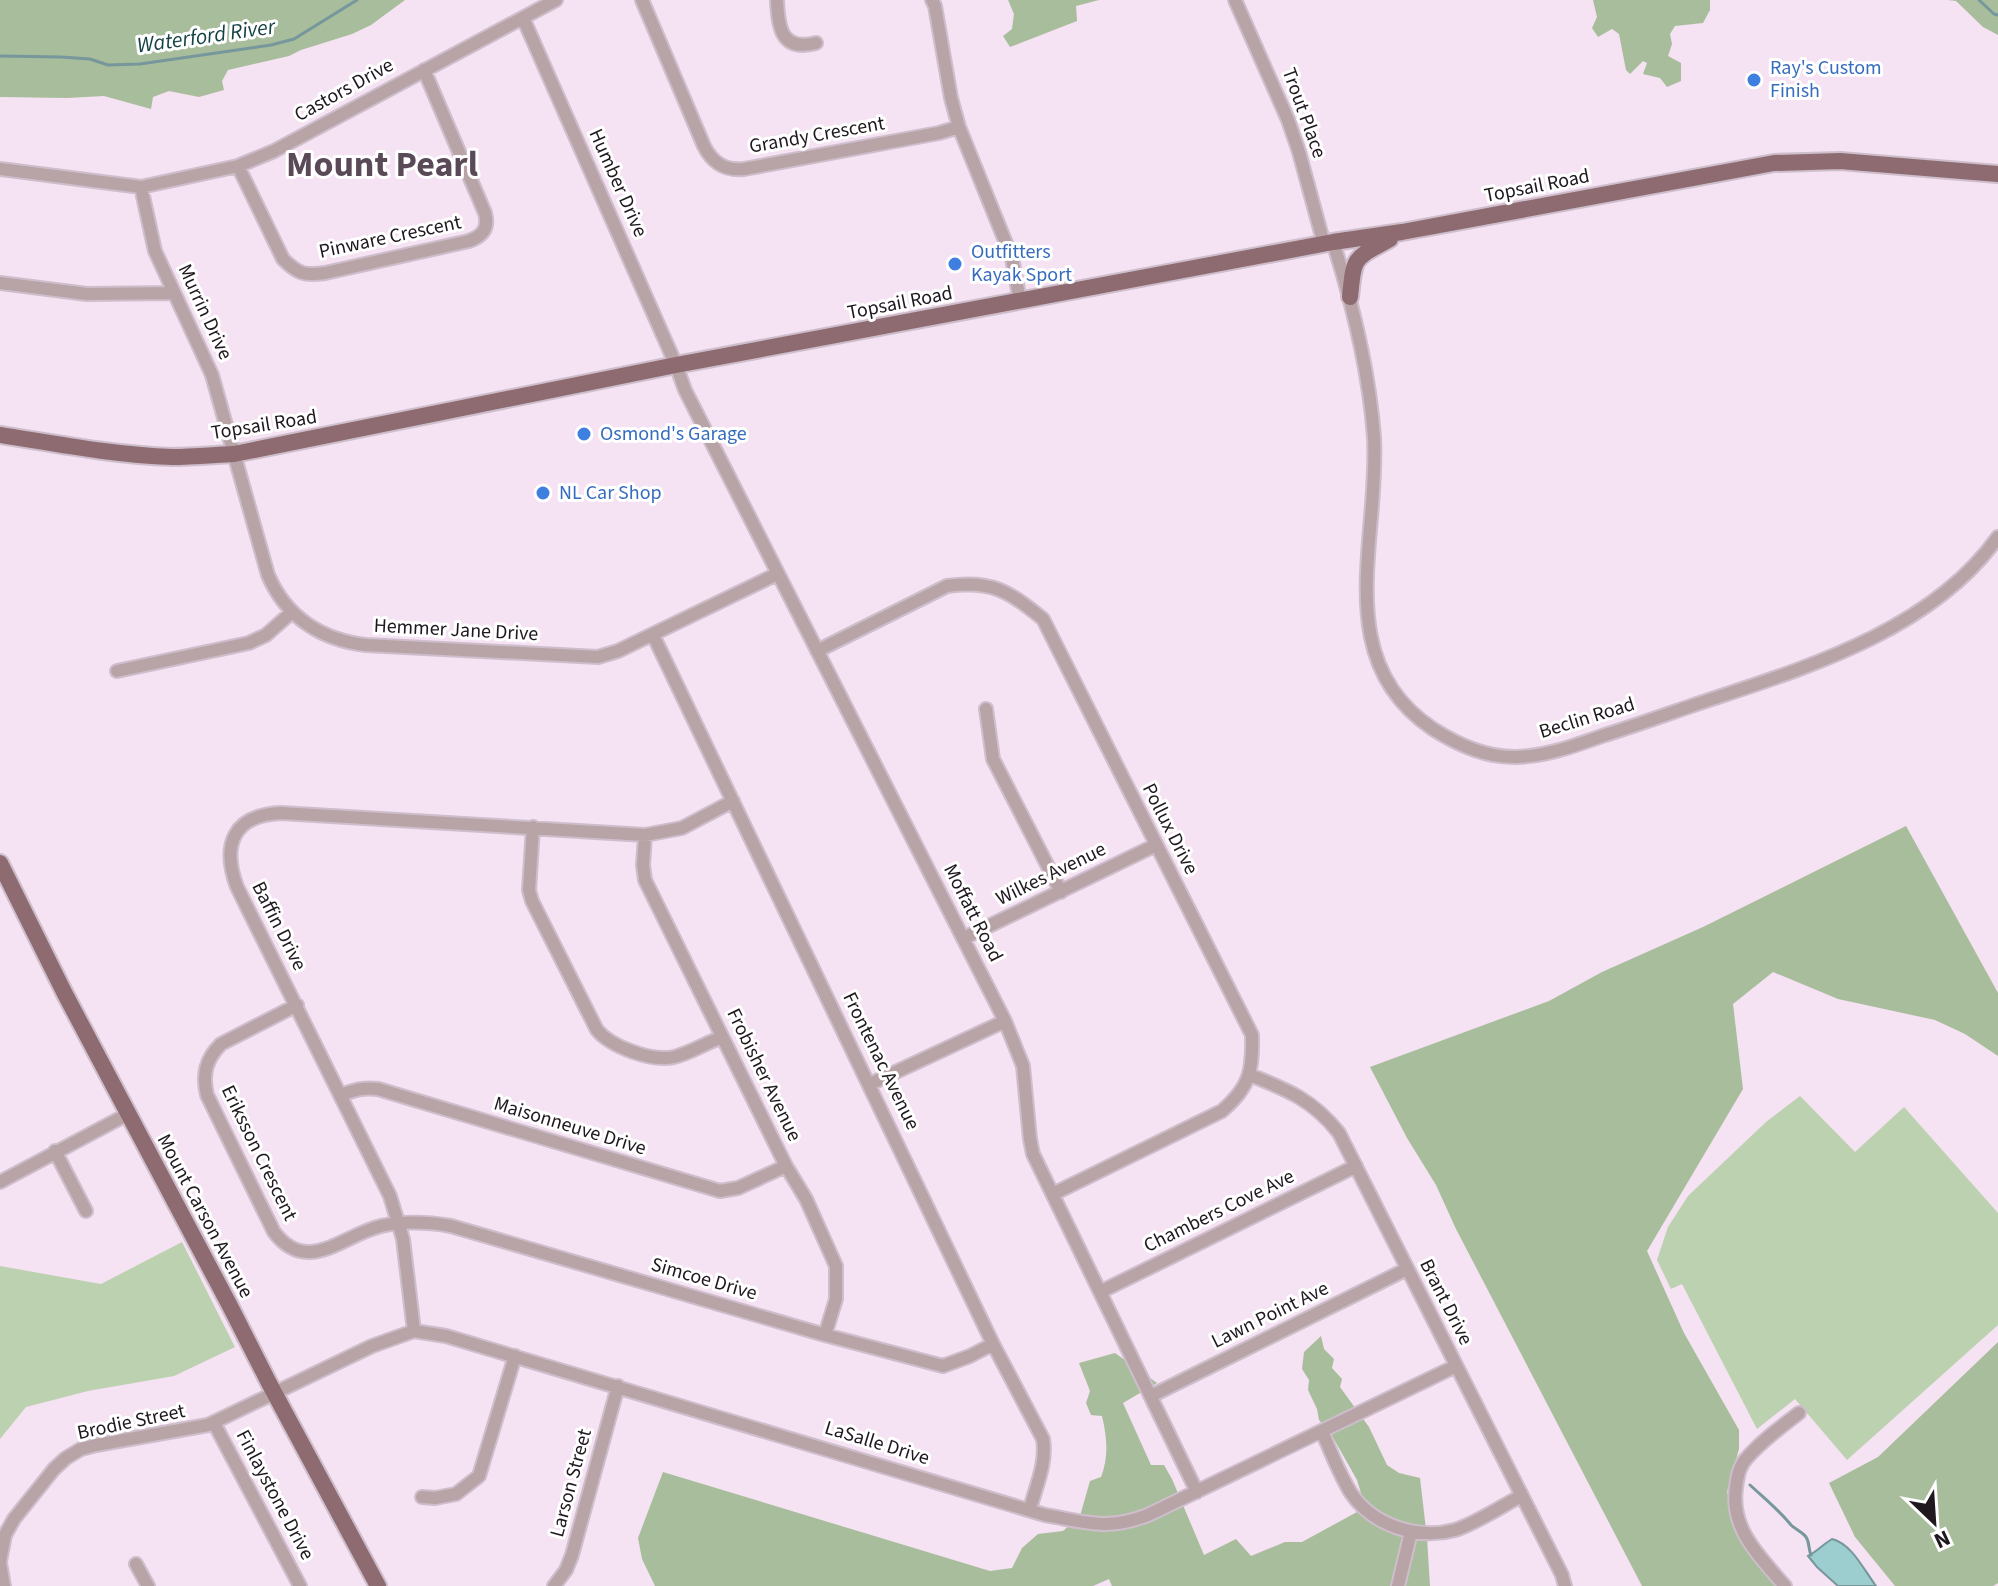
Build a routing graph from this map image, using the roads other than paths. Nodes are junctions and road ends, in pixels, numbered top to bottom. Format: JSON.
{"nodes":[{"id":1,"x":556,"y":0,"type":"edge"},
{"id":2,"x":642,"y":0,"type":"edge"},
{"id":3,"x":777,"y":0,"type":"edge"},
{"id":4,"x":932,"y":0,"type":"edge"},
{"id":5,"x":1235,"y":0,"type":"edge"},
{"id":6,"x":523,"y":18,"type":"junction"},
{"id":7,"x":816,"y":43,"type":"dead end"},
{"id":8,"x":424,"y":70,"type":"junction"},
{"id":9,"x":959,"y":127,"type":"junction"},
{"id":10,"x":238,"y":166,"type":"junction"},
{"id":11,"x":0,"y":169,"type":"edge"},
{"id":12,"x":1998,"y":174,"type":"edge"},
{"id":13,"x":141,"y":187,"type":"junction"},
{"id":14,"x":1402,"y":232,"type":"junction"},
{"id":15,"x":1328,"y":243,"type":"junction"},
{"id":16,"x":0,"y":283,"type":"edge"},
{"id":17,"x":173,"y":293,"type":"junction"},
{"id":18,"x":1350,"y":297,"type":"junction"},
{"id":19,"x":1020,"y":301,"type":"junction"},
{"id":20,"x":676,"y":365,"type":"junction"},
{"id":21,"x":0,"y":435,"type":"edge"},
{"id":22,"x":234,"y":454,"type":"junction"},
{"id":23,"x":1998,"y":537,"type":"edge"},
{"id":24,"x":1993,"y":555,"type":"edge"},
{"id":25,"x":777,"y":574,"type":"junction"},
{"id":26,"x":292,"y":612,"type":"junction"},
{"id":27,"x":653,"y":635,"type":"junction"},
{"id":28,"x":817,"y":651,"type":"junction"},
{"id":29,"x":117,"y":671,"type":"dead end"},
{"id":30,"x":986,"y":709,"type":"dead end"},
{"id":31,"x":733,"y":801,"type":"junction"},
{"id":32,"x":533,"y":827,"type":"junction"},
{"id":33,"x":645,"y":835,"type":"junction"},
{"id":34,"x":1156,"y":845,"type":"junction"},
{"id":35,"x":2,"y":873,"type":"edge"},
{"id":36,"x":1061,"y":892,"type":"junction"},
{"id":37,"x":964,"y":938,"type":"junction"},
{"id":38,"x":297,"y":1005,"type":"junction"},
{"id":39,"x":1005,"y":1021,"type":"junction"},
{"id":40,"x":722,"y":1037,"type":"junction"},
{"id":41,"x":1250,"y":1075,"type":"junction"},
{"id":42,"x":870,"y":1084,"type":"junction"},
{"id":43,"x":341,"y":1095,"type":"junction"},
{"id":44,"x":128,"y":1114,"type":"junction"},
{"id":45,"x":55,"y":1151,"type":"junction"},
{"id":46,"x":786,"y":1166,"type":"junction"},
{"id":47,"x":1356,"y":1166,"type":"junction"},
{"id":48,"x":0,"y":1182,"type":"edge"},
{"id":49,"x":1053,"y":1194,"type":"junction"},
{"id":50,"x":86,"y":1211,"type":"dead end"},
{"id":51,"x":400,"y":1223,"type":"junction"},
{"id":52,"x":1407,"y":1269,"type":"junction"},
{"id":53,"x":1100,"y":1292,"type":"junction"},
{"id":54,"x":414,"y":1331,"type":"junction"},
{"id":55,"x":825,"y":1335,"type":"junction"},
{"id":56,"x":993,"y":1344,"type":"junction"},
{"id":57,"x":515,"y":1356,"type":"junction"},
{"id":58,"x":1456,"y":1366,"type":"junction"},
{"id":59,"x":618,"y":1386,"type":"junction"},
{"id":60,"x":275,"y":1392,"type":"junction"},
{"id":61,"x":1151,"y":1396,"type":"junction"},
{"id":62,"x":1799,"y":1413,"type":"dead end"},
{"id":63,"x":214,"y":1423,"type":"junction"},
{"id":64,"x":1322,"y":1432,"type":"junction"},
{"id":65,"x":1197,"y":1492,"type":"junction"},
{"id":66,"x":1521,"y":1496,"type":"junction"},
{"id":67,"x":422,"y":1497,"type":"dead end"},
{"id":68,"x":1030,"y":1509,"type":"junction"},
{"id":69,"x":1411,"y":1532,"type":"junction"},
{"id":70,"x":0,"y":1562,"type":"edge"},
{"id":71,"x":136,"y":1564,"type":"dead end"},
{"id":72,"x":4,"y":1586,"type":"edge"},
{"id":73,"x":148,"y":1586,"type":"edge"},
{"id":74,"x":300,"y":1586,"type":"edge"},
{"id":75,"x":378,"y":1586,"type":"edge"},
{"id":76,"x":554,"y":1586,"type":"edge"},
{"id":77,"x":1398,"y":1586,"type":"edge"},
{"id":78,"x":1565,"y":1586,"type":"edge"},
{"id":79,"x":1785,"y":1586,"type":"edge"}],
"edges":[{"from":1,"to":6,"type":"street","name":"Castors Drive"},
{"from":2,"to":9,"type":"street","name":"Grandy Crescent"},
{"from":3,"to":7,"type":"street"},
{"from":4,"to":9,"type":"street"},
{"from":5,"to":15,"type":"street","name":"Trout Place"},
{"from":6,"to":8,"type":"street","name":"Castors Drive"},
{"from":6,"to":20,"type":"street","name":"Humber Drive"},
{"from":8,"to":10,"type":"street","name":"Castors Drive"},
{"from":8,"to":10,"type":"street","name":"Pinware Crescent"},
{"from":9,"to":19,"type":"street"},
{"from":10,"to":13,"type":"street","name":"Castors Drive"},
{"from":11,"to":13,"type":"street","name":"Castors Drive"},
{"from":12,"to":14,"type":"main road","name":"Topsail Road"},
{"from":13,"to":17,"type":"street","name":"Murrin Drive"},
{"from":14,"to":15,"type":"main road","name":"Topsail Road"},
{"from":14,"to":18,"type":"main road"},
{"from":15,"to":18,"type":"street","name":"Beclin Road"},
{"from":15,"to":19,"type":"main road","name":"Topsail Road"},
{"from":16,"to":17,"type":"street"},
{"from":17,"to":22,"type":"street","name":"Murrin Drive"},
{"from":18,"to":24,"type":"street","name":"Beclin Road"},
{"from":19,"to":20,"type":"main road","name":"Topsail Road"},
{"from":20,"to":22,"type":"main road","name":"Topsail Road"},
{"from":20,"to":25,"type":"street","name":"Moffatt Road"},
{"from":21,"to":22,"type":"main road","name":"Topsail Road"},
{"from":22,"to":26,"type":"street","name":"Hemmer Jane Drive"},
{"from":23,"to":24,"type":"street","name":"Beclin Road"},
{"from":25,"to":27,"type":"street","name":"Hemmer Jane Drive"},
{"from":25,"to":28,"type":"street","name":"Moffatt Road"},
{"from":26,"to":27,"type":"street","name":"Hemmer Jane Drive"},
{"from":26,"to":29,"type":"street"},
{"from":27,"to":31,"type":"street","name":"Frontenac Avenue"},
{"from":28,"to":34,"type":"street","name":"Pollux Drive"},
{"from":28,"to":37,"type":"street","name":"Moffatt Road"},
{"from":30,"to":36,"type":"street"},
{"from":31,"to":33,"type":"street","name":"Baffin Drive"},
{"from":31,"to":42,"type":"street","name":"Frontenac Avenue"},
{"from":32,"to":33,"type":"street","name":"Baffin Drive"},
{"from":32,"to":38,"type":"street","name":"Baffin Drive"},
{"from":32,"to":40,"type":"street"},
{"from":33,"to":40,"type":"street","name":"Frobisher Avenue"},
{"from":34,"to":36,"type":"street","name":"Wilkes Avenue"},
{"from":34,"to":41,"type":"street","name":"Pollux Drive"},
{"from":35,"to":44,"type":"main road","name":"Mount Carson Avenue"},
{"from":36,"to":37,"type":"street","name":"Wilkes Avenue"},
{"from":37,"to":39,"type":"street","name":"Moffatt Road"},
{"from":38,"to":43,"type":"street","name":"Baffin Drive"},
{"from":38,"to":51,"type":"street","name":"Eriksson Crescent"},
{"from":39,"to":42,"type":"street"},
{"from":39,"to":49,"type":"street","name":"Moffatt Road"},
{"from":40,"to":46,"type":"street","name":"Frobisher Avenue"},
{"from":41,"to":47,"type":"street","name":"Brant Drive"},
{"from":41,"to":49,"type":"street"},
{"from":42,"to":56,"type":"street","name":"Frontenac Avenue"},
{"from":43,"to":46,"type":"street","name":"Maisonneuve Drive"},
{"from":43,"to":51,"type":"street","name":"Baffin Drive"},
{"from":44,"to":45,"type":"street"},
{"from":44,"to":60,"type":"main road","name":"Mount Carson Avenue"},
{"from":45,"to":48,"type":"street"},
{"from":45,"to":50,"type":"street"},
{"from":46,"to":55,"type":"street","name":"Frobisher Avenue"},
{"from":47,"to":52,"type":"street","name":"Brant Drive"},
{"from":47,"to":53,"type":"street","name":"Chambers Cove Ave"},
{"from":49,"to":53,"type":"street","name":"Moffatt Road"},
{"from":51,"to":54,"type":"street","name":"Baffin Drive"},
{"from":51,"to":55,"type":"street","name":"Simcoe Drive"},
{"from":52,"to":58,"type":"street","name":"Brant Drive"},
{"from":52,"to":61,"type":"street","name":"Lawn Point Ave"},
{"from":53,"to":61,"type":"street","name":"Moffatt Road"},
{"from":54,"to":57,"type":"street","name":"LaSalle Drive"},
{"from":54,"to":60,"type":"street","name":"LaSalle Drive"},
{"from":55,"to":56,"type":"street","name":"Simcoe Drive"},
{"from":56,"to":68,"type":"street","name":"Frontenac Avenue"},
{"from":57,"to":59,"type":"street","name":"LaSalle Drive"},
{"from":57,"to":67,"type":"street"},
{"from":58,"to":64,"type":"street","name":"LaSalle Drive"},
{"from":58,"to":66,"type":"street","name":"Brant Drive"},
{"from":59,"to":68,"type":"street","name":"LaSalle Drive"},
{"from":59,"to":76,"type":"street","name":"Larson Street"},
{"from":60,"to":63,"type":"street","name":"Brodie Street"},
{"from":60,"to":75,"type":"main road","name":"Mount Carson Avenue"},
{"from":61,"to":65,"type":"street","name":"Moffatt Road"},
{"from":62,"to":79,"type":"street"},
{"from":63,"to":70,"type":"street","name":"Brodie Street"},
{"from":63,"to":74,"type":"street","name":"Finlaystone Drive"},
{"from":64,"to":65,"type":"street","name":"LaSalle Drive"},
{"from":64,"to":69,"type":"street"},
{"from":65,"to":68,"type":"street","name":"LaSalle Drive"},
{"from":66,"to":69,"type":"street"},
{"from":66,"to":78,"type":"street","name":"Brant Drive"},
{"from":69,"to":77,"type":"street"},
{"from":70,"to":72,"type":"street","name":"Brodie Street"},
{"from":71,"to":73,"type":"street"}]}
